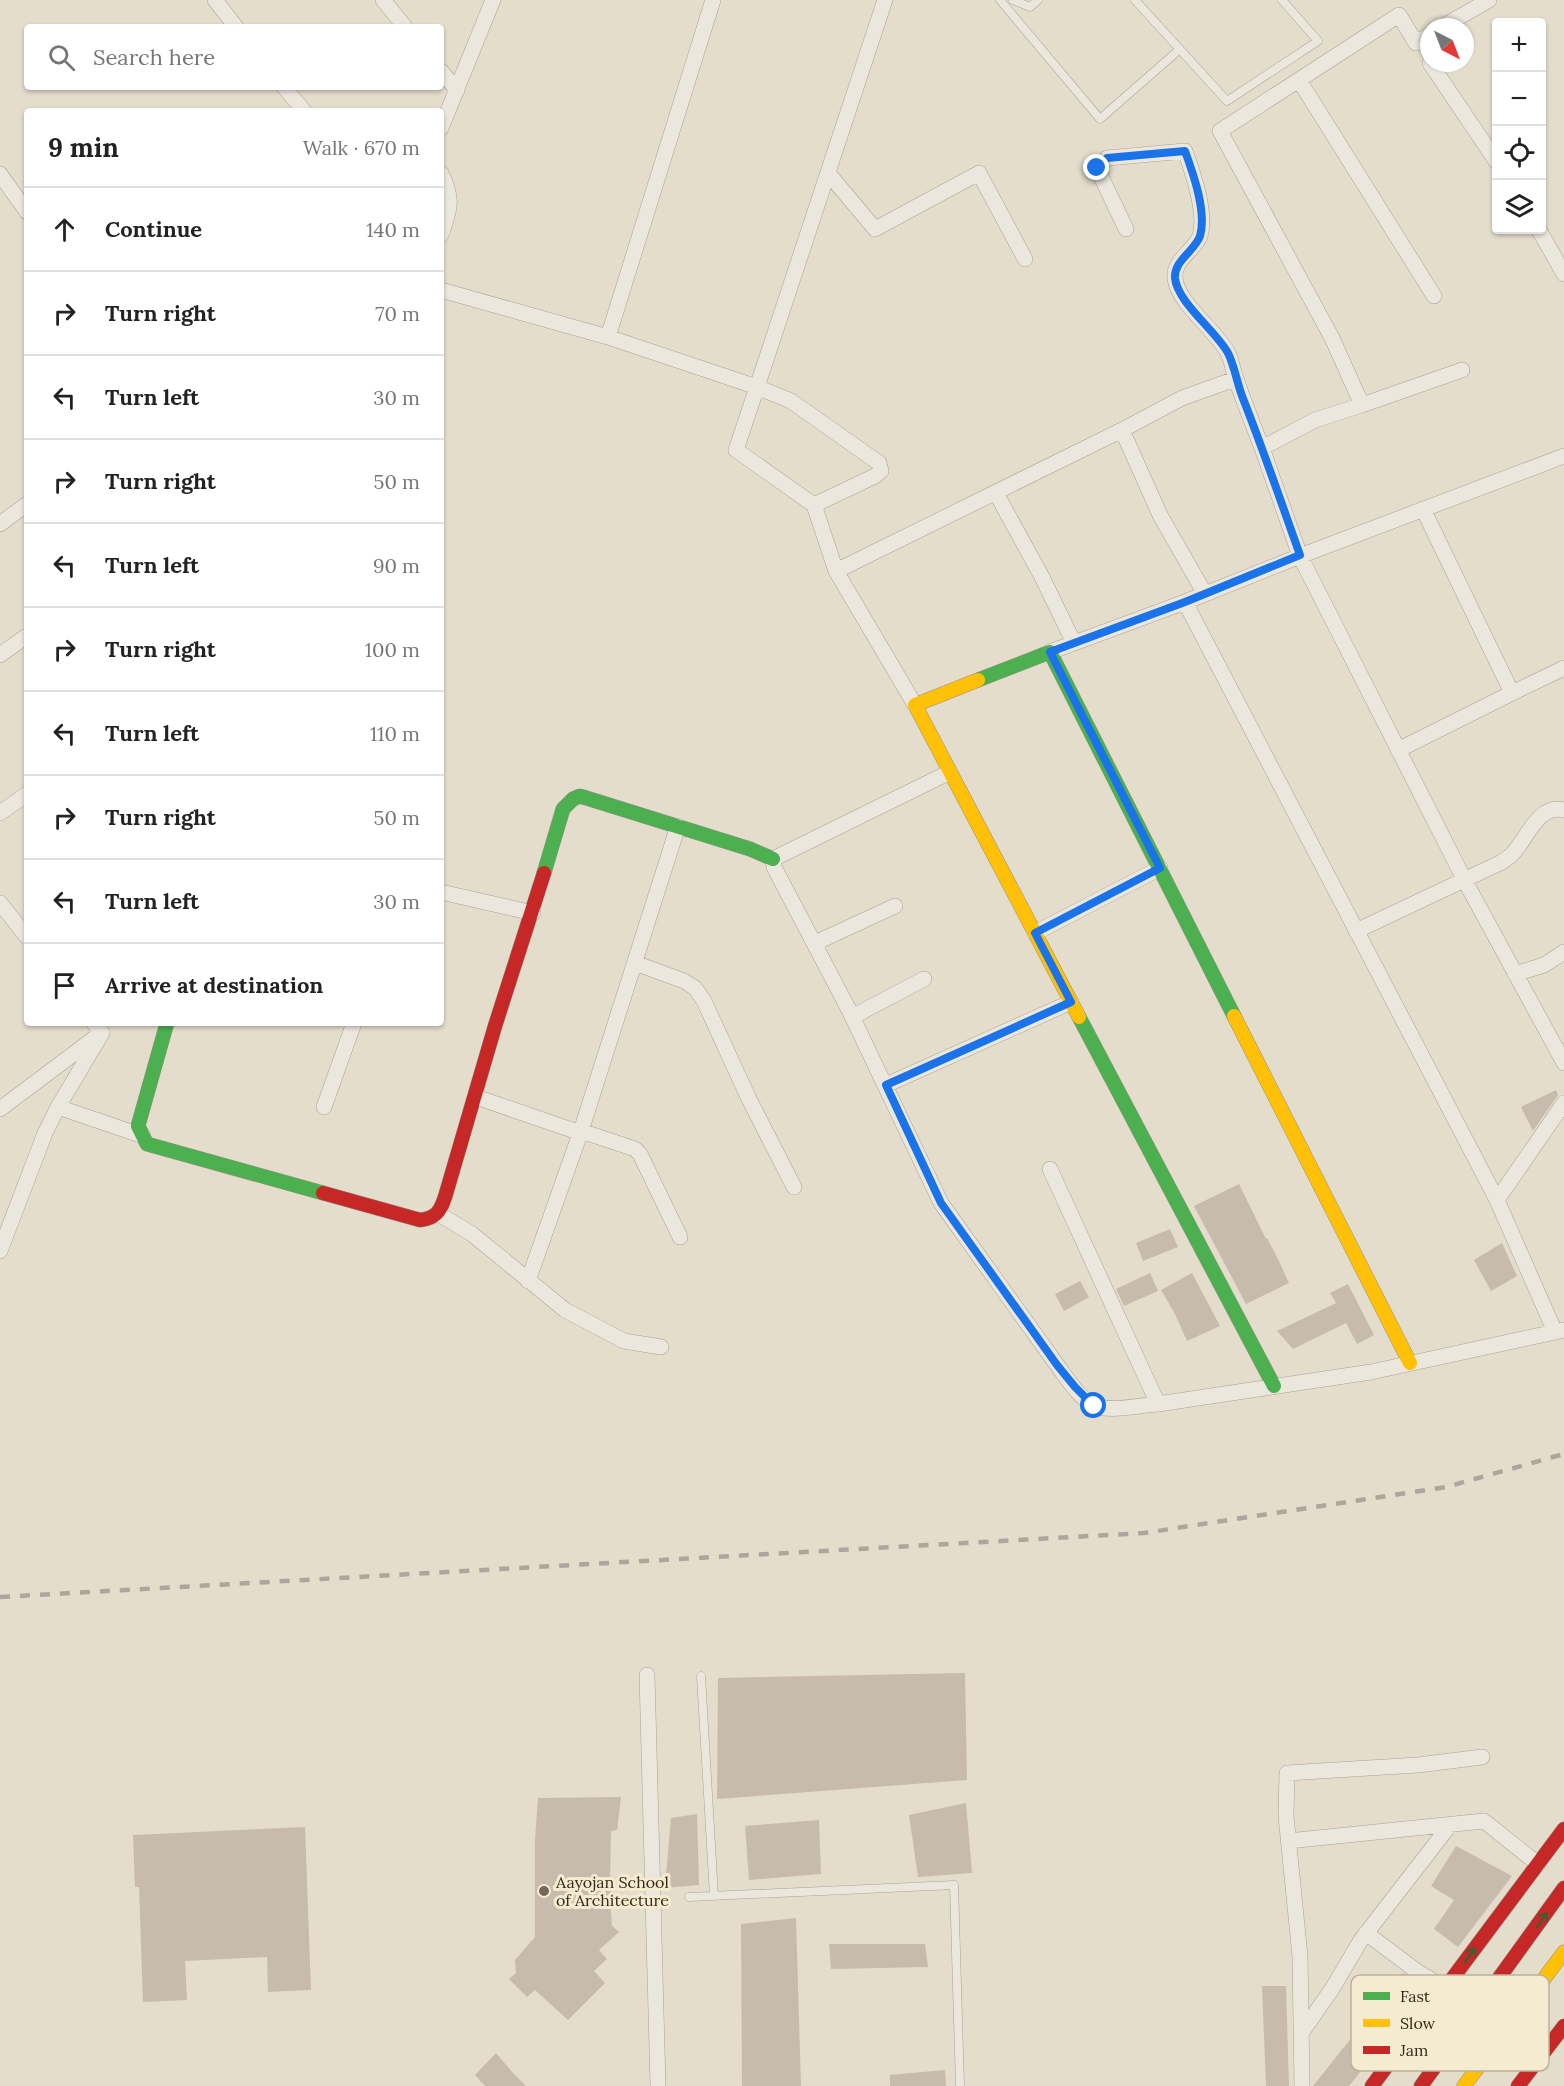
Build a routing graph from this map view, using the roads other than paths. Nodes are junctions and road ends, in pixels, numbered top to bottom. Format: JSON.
{"nodes":[{"id":1,"x":214,"y":0,"type":"edge"},
{"id":2,"x":383,"y":0,"type":"edge"},
{"id":3,"x":493,"y":0,"type":"edge"},
{"id":4,"x":714,"y":0,"type":"edge"},
{"id":5,"x":885,"y":0,"type":"edge"},
{"id":6,"x":1000,"y":0,"type":"edge"},
{"id":7,"x":1014,"y":0,"type":"edge"},
{"id":8,"x":1038,"y":0,"type":"edge"},
{"id":9,"x":1135,"y":0,"type":"edge"},
{"id":10,"x":1282,"y":0,"type":"edge"},
{"id":11,"x":1489,"y":0,"type":"edge"},
{"id":12,"x":1458,"y":18,"type":"edge"},
{"id":13,"x":234,"y":24,"type":"edge"},
{"id":14,"x":403,"y":24,"type":"edge"},
{"id":15,"x":1420,"y":37,"type":"edge"},
{"id":16,"x":1180,"y":49,"type":"junction"},
{"id":17,"x":1436,"y":72,"type":"edge"},
{"id":18,"x":444,"y":75,"type":"edge"},
{"id":19,"x":1299,"y":80,"type":"junction"},
{"id":20,"x":286,"y":90,"type":"edge"},
{"id":21,"x":457,"y":90,"type":"junction"},
{"id":22,"x":302,"y":108,"type":"edge"},
{"id":23,"x":444,"y":121,"type":"edge"},
{"id":24,"x":1492,"y":154,"type":"edge"},
{"id":25,"x":828,"y":173,"type":"junction"},
{"id":26,"x":0,"y":174,"type":"edge"},
{"id":27,"x":444,"y":179,"type":"edge"},
{"id":28,"x":24,"y":208,"type":"edge"},
{"id":29,"x":444,"y":226,"type":"edge"},
{"id":30,"x":1126,"y":229,"type":"dead end"},
{"id":31,"x":1541,"y":234,"type":"edge"},
{"id":32,"x":1025,"y":259,"type":"dead end"},
{"id":33,"x":1564,"y":274,"type":"edge"},
{"id":34,"x":444,"y":291,"type":"edge"},
{"id":35,"x":1434,"y":296,"type":"dead end"},
{"id":36,"x":608,"y":337,"type":"junction"},
{"id":37,"x":1462,"y":370,"type":"dead end"},
{"id":38,"x":1235,"y":379,"type":"junction"},
{"id":39,"x":758,"y":387,"type":"junction"},
{"id":40,"x":1362,"y":405,"type":"junction"},
{"id":41,"x":1122,"y":430,"type":"junction"},
{"id":42,"x":1262,"y":448,"type":"junction"},
{"id":43,"x":1564,"y":456,"type":"edge"},
{"id":44,"x":996,"y":493,"type":"junction"},
{"id":45,"x":814,"y":505,"type":"junction"},
{"id":46,"x":24,"y":506,"type":"edge"},
{"id":47,"x":1423,"y":508,"type":"junction"},
{"id":48,"x":0,"y":524,"type":"edge"},
{"id":49,"x":1300,"y":555,"type":"junction"},
{"id":50,"x":836,"y":571,"type":"junction"},
{"id":51,"x":1205,"y":594,"type":"junction"},
{"id":52,"x":1185,"y":602,"type":"junction"},
{"id":53,"x":24,"y":638,"type":"edge"},
{"id":54,"x":1074,"y":643,"type":"junction"},
{"id":55,"x":1050,"y":652,"type":"junction"},
{"id":56,"x":0,"y":655,"type":"edge"},
{"id":57,"x":1564,"y":668,"type":"edge"},
{"id":58,"x":1512,"y":693,"type":"junction"},
{"id":59,"x":915,"y":705,"type":"junction"},
{"id":60,"x":1398,"y":750,"type":"junction"},
{"id":61,"x":950,"y":772,"type":"junction"},
{"id":62,"x":24,"y":796,"type":"edge"},
{"id":63,"x":1564,"y":810,"type":"edge"},
{"id":64,"x":0,"y":813,"type":"edge"},
{"id":65,"x":678,"y":826,"type":"junction"},
{"id":66,"x":773,"y":860,"type":"junction"},
{"id":67,"x":1160,"y":868,"type":"junction"},
{"id":68,"x":1465,"y":881,"type":"junction"},
{"id":69,"x":444,"y":893,"type":"edge"},
{"id":70,"x":0,"y":903,"type":"edge"},
{"id":71,"x":895,"y":906,"type":"dead end"},
{"id":72,"x":532,"y":914,"type":"junction"},
{"id":73,"x":1356,"y":931,"type":"junction"},
{"id":74,"x":24,"y":933,"type":"edge"},
{"id":75,"x":1035,"y":933,"type":"junction"},
{"id":76,"x":815,"y":943,"type":"junction"},
{"id":77,"x":1564,"y":952,"type":"edge"},
{"id":78,"x":635,"y":963,"type":"junction"},
{"id":79,"x":1515,"y":974,"type":"junction"},
{"id":80,"x":924,"y":979,"type":"dead end"},
{"id":81,"x":1071,"y":1002,"type":"junction"},
{"id":82,"x":852,"y":1017,"type":"junction"},
{"id":83,"x":101,"y":1026,"type":"edge"},
{"id":84,"x":166,"y":1026,"type":"edge"},
{"id":85,"x":353,"y":1026,"type":"edge"},
{"id":86,"x":1564,"y":1063,"type":"edge"},
{"id":87,"x":886,"y":1085,"type":"junction"},
{"id":88,"x":476,"y":1097,"type":"junction"},
{"id":89,"x":1564,"y":1103,"type":"edge"},
{"id":90,"x":58,"y":1107,"type":"junction"},
{"id":91,"x":324,"y":1107,"type":"dead end"},
{"id":92,"x":0,"y":1109,"type":"edge"},
{"id":93,"x":580,"y":1131,"type":"junction"},
{"id":94,"x":143,"y":1136,"type":"junction"},
{"id":95,"x":1050,"y":1169,"type":"dead end"},
{"id":96,"x":794,"y":1186,"type":"dead end"},
{"id":97,"x":1497,"y":1200,"type":"junction"},
{"id":98,"x":439,"y":1214,"type":"junction"},
{"id":99,"x":680,"y":1237,"type":"dead end"},
{"id":100,"x":0,"y":1251,"type":"edge"},
{"id":101,"x":528,"y":1281,"type":"junction"},
{"id":102,"x":1559,"y":1331,"type":"edge"},
{"id":103,"x":662,"y":1347,"type":"dead end"},
{"id":104,"x":1410,"y":1363,"type":"junction"},
{"id":105,"x":1274,"y":1386,"type":"junction"},
{"id":106,"x":1158,"y":1404,"type":"junction"},
{"id":107,"x":647,"y":1675,"type":"dead end"},
{"id":108,"x":701,"y":1676,"type":"dead end"},
{"id":109,"x":1482,"y":1757,"type":"dead end"},
{"id":110,"x":1450,"y":1825,"type":"junction"},
{"id":111,"x":1564,"y":1829,"type":"edge"},
{"id":112,"x":1288,"y":1840,"type":"junction"},
{"id":113,"x":1538,"y":1864,"type":"junction"},
{"id":114,"x":1564,"y":1888,"type":"edge"},
{"id":115,"x":714,"y":1896,"type":"junction"},
{"id":116,"x":689,"y":1898,"type":"dead end"},
{"id":117,"x":1366,"y":1933,"type":"junction"},
{"id":118,"x":1564,"y":1952,"type":"edge"},
{"id":119,"x":1423,"y":1975,"type":"edge"},
{"id":120,"x":1454,"y":1975,"type":"edge"},
{"id":121,"x":1503,"y":1975,"type":"edge"},
{"id":122,"x":1547,"y":1975,"type":"edge"},
{"id":123,"x":1564,"y":2026,"type":"edge"},
{"id":124,"x":1302,"y":2032,"type":"junction"},
{"id":125,"x":1549,"y":2046,"type":"edge"},
{"id":126,"x":1383,"y":2071,"type":"edge"},
{"id":127,"x":1432,"y":2071,"type":"edge"},
{"id":128,"x":1475,"y":2071,"type":"edge"},
{"id":129,"x":1530,"y":2071,"type":"edge"},
{"id":130,"x":658,"y":2086,"type":"edge"},
{"id":131,"x":960,"y":2086,"type":"edge"},
{"id":132,"x":1302,"y":2086,"type":"edge"},
{"id":133,"x":1372,"y":2086,"type":"edge"},
{"id":134,"x":1420,"y":2086,"type":"edge"},
{"id":135,"x":1464,"y":2086,"type":"edge"},
{"id":136,"x":1518,"y":2086,"type":"edge"}],
"edges":[{"from":1,"to":13,"type":"street"},
{"from":2,"to":14,"type":"street"},
{"from":3,"to":21,"type":"street"},
{"from":4,"to":36,"type":"street"},
{"from":5,"to":25,"type":"street"},
{"from":6,"to":16,"type":"lane"},
{"from":7,"to":8,"type":"lane"},
{"from":9,"to":16,"type":"lane"},
{"from":10,"to":16,"type":"lane"},
{"from":11,"to":12,"type":"street"},
{"from":15,"to":19,"type":"street"},
{"from":17,"to":24,"type":"street"},
{"from":18,"to":21,"type":"street"},
{"from":19,"to":35,"type":"street"},
{"from":19,"to":40,"type":"street"},
{"from":20,"to":22,"type":"street"},
{"from":21,"to":23,"type":"street"},
{"from":25,"to":32,"type":"street"},
{"from":25,"to":39,"type":"street"},
{"from":26,"to":28,"type":"street"},
{"from":27,"to":29,"type":"street"},
{"from":30,"to":38,"type":"street"},
{"from":31,"to":33,"type":"street"},
{"from":34,"to":36,"type":"street"},
{"from":36,"to":39,"type":"street"},
{"from":37,"to":40,"type":"street"},
{"from":38,"to":41,"type":"street"},
{"from":38,"to":42,"type":"street"},
{"from":39,"to":45,"type":"street"},
{"from":39,"to":45,"type":"street"},
{"from":40,"to":42,"type":"street"},
{"from":41,"to":44,"type":"street"},
{"from":41,"to":51,"type":"street"},
{"from":42,"to":49,"type":"street"},
{"from":43,"to":47,"type":"street"},
{"from":44,"to":50,"type":"street"},
{"from":44,"to":54,"type":"street"},
{"from":45,"to":50,"type":"street"},
{"from":46,"to":48,"type":"street"},
{"from":47,"to":49,"type":"street"},
{"from":47,"to":58,"type":"street"},
{"from":49,"to":51,"type":"street"},
{"from":49,"to":60,"type":"street"},
{"from":50,"to":59,"type":"street"},
{"from":51,"to":52,"type":"street"},
{"from":52,"to":54,"type":"street"},
{"from":52,"to":73,"type":"street"},
{"from":53,"to":56,"type":"street"},
{"from":54,"to":55,"type":"street"},
{"from":55,"to":59,"type":"street"},
{"from":55,"to":67,"type":"street"},
{"from":57,"to":58,"type":"street"},
{"from":58,"to":60,"type":"street"},
{"from":59,"to":61,"type":"street"},
{"from":60,"to":68,"type":"street"},
{"from":61,"to":66,"type":"street"},
{"from":61,"to":75,"type":"street"},
{"from":62,"to":64,"type":"street"},
{"from":63,"to":68,"type":"street"},
{"from":65,"to":66,"type":"street"},
{"from":65,"to":72,"type":"street"},
{"from":65,"to":78,"type":"street"},
{"from":66,"to":76,"type":"street"},
{"from":67,"to":75,"type":"street"},
{"from":67,"to":104,"type":"street"},
{"from":68,"to":73,"type":"street"},
{"from":68,"to":79,"type":"street"},
{"from":69,"to":72,"type":"street"},
{"from":70,"to":74,"type":"street"},
{"from":71,"to":76,"type":"street"},
{"from":72,"to":88,"type":"street"},
{"from":73,"to":97,"type":"street"},
{"from":75,"to":81,"type":"street"},
{"from":76,"to":82,"type":"street"},
{"from":77,"to":79,"type":"street"},
{"from":78,"to":93,"type":"street"},
{"from":78,"to":96,"type":"street"},
{"from":79,"to":86,"type":"street"},
{"from":80,"to":82,"type":"street"},
{"from":81,"to":87,"type":"street"},
{"from":81,"to":105,"type":"street"},
{"from":82,"to":87,"type":"street"},
{"from":83,"to":90,"type":"street"},
{"from":83,"to":92,"type":"street"},
{"from":84,"to":94,"type":"street"},
{"from":85,"to":91,"type":"street"},
{"from":87,"to":106,"type":"street"},
{"from":88,"to":93,"type":"street"},
{"from":88,"to":98,"type":"street"},
{"from":89,"to":97,"type":"street"},
{"from":90,"to":94,"type":"street"},
{"from":90,"to":100,"type":"street"},
{"from":93,"to":99,"type":"street"},
{"from":93,"to":101,"type":"street"},
{"from":94,"to":98,"type":"street"},
{"from":95,"to":106,"type":"street"},
{"from":97,"to":102,"type":"street"},
{"from":98,"to":101,"type":"street"},
{"from":101,"to":103,"type":"street"},
{"from":102,"to":104,"type":"street"},
{"from":104,"to":105,"type":"street"},
{"from":105,"to":106,"type":"street"},
{"from":107,"to":130,"type":"street"},
{"from":108,"to":115,"type":"lane"},
{"from":109,"to":112,"type":"street"},
{"from":110,"to":112,"type":"street"},
{"from":110,"to":113,"type":"street"},
{"from":110,"to":117,"type":"street"},
{"from":111,"to":113,"type":"street"},
{"from":112,"to":124,"type":"street"},
{"from":120,"to":113,"type":"street","one_way":true},
{"from":121,"to":114,"type":"street","one_way":true},
{"from":115,"to":116,"type":"lane"},
{"from":115,"to":131,"type":"lane"},
{"from":117,"to":119,"type":"street"},
{"from":117,"to":124,"type":"street"},
{"from":118,"to":122,"type":"street"},
{"from":123,"to":125,"type":"street"},
{"from":124,"to":132,"type":"street"},
{"from":126,"to":133,"type":"street"},
{"from":134,"to":127,"type":"street","one_way":true},
{"from":128,"to":135,"type":"street"},
{"from":129,"to":136,"type":"street"}]}
